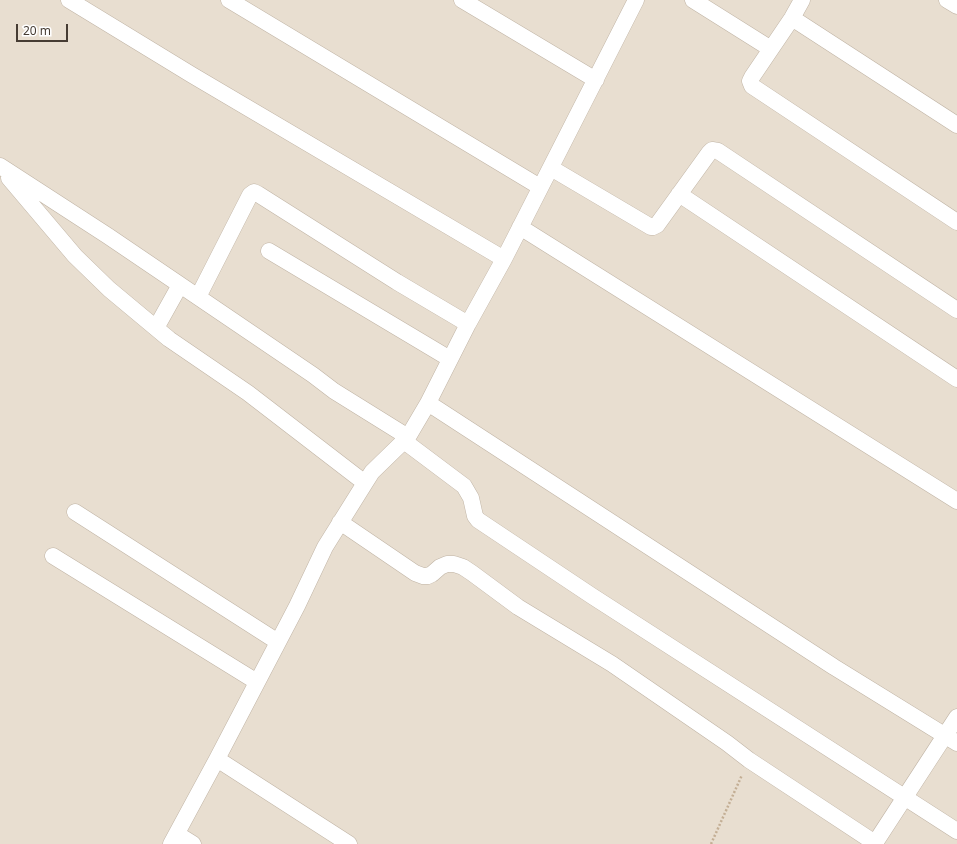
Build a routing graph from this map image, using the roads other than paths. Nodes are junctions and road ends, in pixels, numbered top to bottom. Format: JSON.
{"nodes":[{"id":1,"x":69,"y":0,"type":"edge"},
{"id":2,"x":229,"y":0,"type":"edge"},
{"id":3,"x":462,"y":0,"type":"edge"},
{"id":4,"x":636,"y":0,"type":"edge"},
{"id":5,"x":693,"y":0,"type":"edge"},
{"id":6,"x":802,"y":0,"type":"edge"},
{"id":7,"x":948,"y":0,"type":"edge"},
{"id":8,"x":957,"y":6,"type":"edge"},
{"id":9,"x":792,"y":18,"type":"junction"},
{"id":10,"x":771,"y":49,"type":"junction"},
{"id":11,"x":596,"y":80,"type":"junction"},
{"id":12,"x":957,"y":125,"type":"edge"},
{"id":13,"x":0,"y":167,"type":"edge"},
{"id":14,"x":551,"y":168,"type":"junction"},
{"id":15,"x":540,"y":187,"type":"junction"},
{"id":16,"x":679,"y":194,"type":"junction"},
{"id":17,"x":957,"y":222,"type":"edge"},
{"id":18,"x":520,"y":227,"type":"junction"},
{"id":19,"x":269,"y":251,"type":"dead end"},
{"id":20,"x":504,"y":259,"type":"junction"},
{"id":21,"x":180,"y":285,"type":"junction"},
{"id":22,"x":198,"y":297,"type":"junction"},
{"id":23,"x":957,"y":310,"type":"edge"},
{"id":24,"x":468,"y":324,"type":"junction"},
{"id":25,"x":156,"y":328,"type":"junction"},
{"id":26,"x":450,"y":359,"type":"junction"},
{"id":27,"x":957,"y":379,"type":"edge"},
{"id":28,"x":428,"y":403,"type":"junction"},
{"id":29,"x":406,"y":439,"type":"junction"},
{"id":30,"x":365,"y":483,"type":"junction"},
{"id":31,"x":957,"y":501,"type":"edge"},
{"id":32,"x":75,"y":512,"type":"dead end"},
{"id":33,"x":340,"y":522,"type":"junction"},
{"id":34,"x":53,"y":556,"type":"dead end"},
{"id":35,"x":278,"y":642,"type":"junction"},
{"id":36,"x":257,"y":682,"type":"junction"},
{"id":37,"x":957,"y":717,"type":"edge"},
{"id":38,"x":951,"y":739,"type":"edge"},
{"id":39,"x":217,"y":759,"type":"junction"},
{"id":40,"x":904,"y":797,"type":"junction"},
{"id":41,"x":957,"y":832,"type":"edge"},
{"id":42,"x":174,"y":839,"type":"edge"},
{"id":43,"x":193,"y":844,"type":"edge"},
{"id":44,"x":349,"y":844,"type":"edge"},
{"id":45,"x":875,"y":844,"type":"edge"}],
"edges":[{"from":1,"to":20,"type":"street"},
{"from":2,"to":15,"type":"street"},
{"from":3,"to":11,"type":"street"},
{"from":4,"to":11,"type":"street"},
{"from":5,"to":10,"type":"street"},
{"from":6,"to":9,"type":"street"},
{"from":7,"to":8,"type":"street"},
{"from":9,"to":10,"type":"street"},
{"from":9,"to":12,"type":"street"},
{"from":10,"to":17,"type":"street"},
{"from":11,"to":14,"type":"street"},
{"from":13,"to":21,"type":"street"},
{"from":13,"to":25,"type":"street"},
{"from":14,"to":15,"type":"street"},
{"from":14,"to":16,"type":"street"},
{"from":15,"to":18,"type":"street"},
{"from":16,"to":23,"type":"street"},
{"from":16,"to":27,"type":"street"},
{"from":18,"to":20,"type":"street"},
{"from":18,"to":31,"type":"street"},
{"from":19,"to":26,"type":"street"},
{"from":20,"to":24,"type":"street"},
{"from":21,"to":22,"type":"street"},
{"from":21,"to":25,"type":"street"},
{"from":22,"to":24,"type":"street"},
{"from":22,"to":29,"type":"street"},
{"from":24,"to":26,"type":"street"},
{"from":25,"to":30,"type":"street"},
{"from":26,"to":28,"type":"street"},
{"from":28,"to":29,"type":"street"},
{"from":28,"to":38,"type":"street"},
{"from":29,"to":30,"type":"street"},
{"from":29,"to":40,"type":"street"},
{"from":30,"to":33,"type":"street"},
{"from":32,"to":35,"type":"street"},
{"from":33,"to":35,"type":"street"},
{"from":33,"to":45,"type":"street"},
{"from":34,"to":36,"type":"street"},
{"from":35,"to":36,"type":"street"},
{"from":36,"to":39,"type":"street"},
{"from":37,"to":38,"type":"street"},
{"from":38,"to":40,"type":"street"},
{"from":39,"to":42,"type":"street"},
{"from":39,"to":44,"type":"street"},
{"from":40,"to":41,"type":"street"},
{"from":40,"to":45,"type":"street"},
{"from":42,"to":43,"type":"street"}]}
